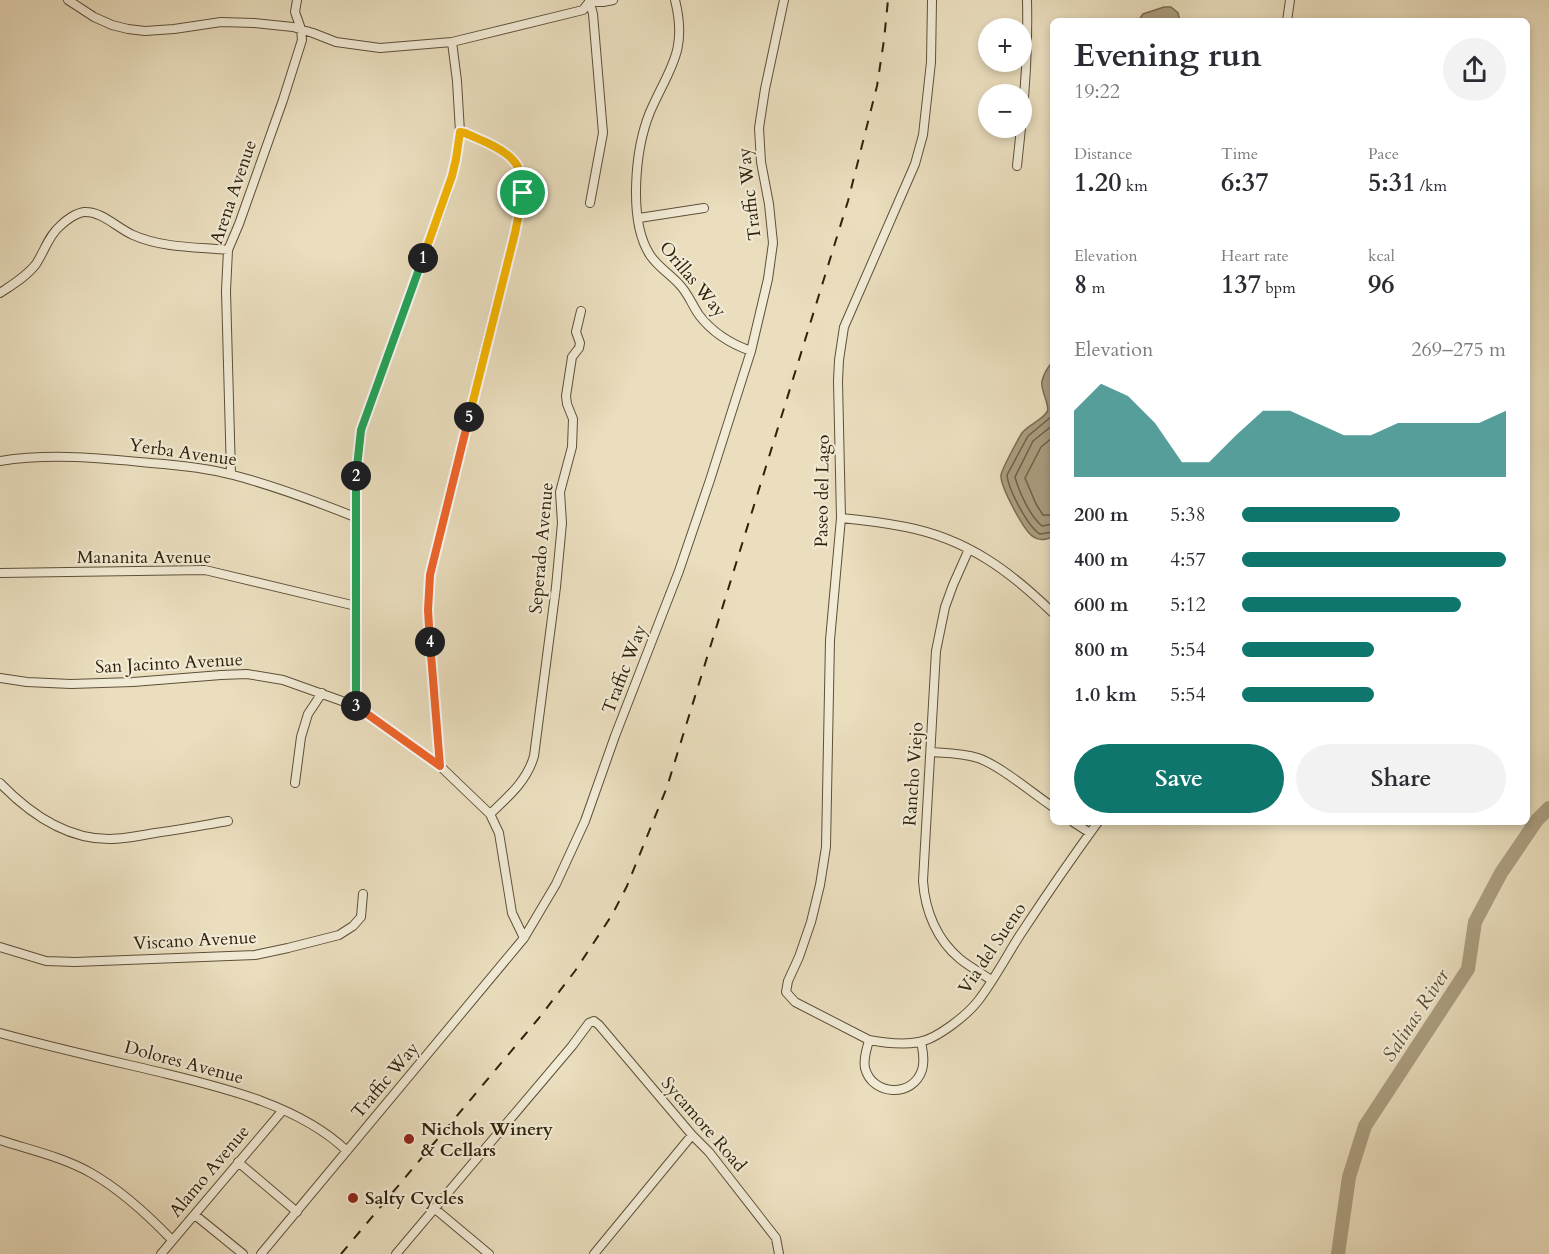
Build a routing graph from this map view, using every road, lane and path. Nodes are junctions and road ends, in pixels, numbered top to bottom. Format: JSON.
{"nodes":[{"id":1,"x":68,"y":0,"type":"edge"},
{"id":2,"x":297,"y":0,"type":"edge"},
{"id":3,"x":613,"y":0,"type":"edge"},
{"id":4,"x":675,"y":0,"type":"edge"},
{"id":5,"x":784,"y":0,"type":"edge"},
{"id":6,"x":932,"y":0,"type":"edge"},
{"id":7,"x":1027,"y":0,"type":"edge"},
{"id":8,"x":1290,"y":0,"type":"edge"},
{"id":9,"x":589,"y":1,"type":"edge"},
{"id":10,"x":1287,"y":18,"type":"edge"},
{"id":11,"x":302,"y":29,"type":"junction"},
{"id":12,"x":452,"y":42,"type":"junction"},
{"id":13,"x":1026,"y":84,"type":"edge"},
{"id":14,"x":460,"y":132,"type":"junction"},
{"id":15,"x":1020,"y":138,"type":"edge"},
{"id":16,"x":1017,"y":166,"type":"dead end"},
{"id":17,"x":590,"y":203,"type":"dead end"},
{"id":18,"x":704,"y":208,"type":"dead end"},
{"id":19,"x":639,"y":218,"type":"junction"},
{"id":20,"x":228,"y":250,"type":"junction"},
{"id":21,"x":0,"y":292,"type":"edge"},
{"id":22,"x":581,"y":311,"type":"dead end"},
{"id":23,"x":751,"y":351,"type":"junction"},
{"id":24,"x":0,"y":461,"type":"edge"},
{"id":25,"x":231,"y":474,"type":"junction"},
{"id":26,"x":355,"y":517,"type":"junction"},
{"id":27,"x":841,"y":518,"type":"junction"},
{"id":28,"x":969,"y":549,"type":"junction"},
{"id":29,"x":0,"y":573,"type":"edge"},
{"id":30,"x":356,"y":606,"type":"junction"},
{"id":31,"x":1050,"y":610,"type":"edge"},
{"id":32,"x":0,"y":678,"type":"edge"},
{"id":33,"x":322,"y":693,"type":"junction"},
{"id":34,"x":356,"y":706,"type":"junction"},
{"id":35,"x":931,"y":752,"type":"junction"},
{"id":36,"x":440,"y":766,"type":"junction"},
{"id":37,"x":0,"y":783,"type":"edge"},
{"id":38,"x":295,"y":783,"type":"dead end"},
{"id":39,"x":1050,"y":805,"type":"edge"},
{"id":40,"x":490,"y":814,"type":"junction"},
{"id":41,"x":228,"y":821,"type":"dead end"},
{"id":42,"x":1077,"y":825,"type":"edge"},
{"id":43,"x":1096,"y":825,"type":"edge"},
{"id":44,"x":1090,"y":834,"type":"junction"},
{"id":45,"x":363,"y":894,"type":"dead end"},
{"id":46,"x":524,"y":938,"type":"junction"},
{"id":47,"x":0,"y":947,"type":"edge"},
{"id":48,"x":991,"y":980,"type":"junction"},
{"id":49,"x":786,"y":992,"type":"joint"},
{"id":50,"x":0,"y":1033,"type":"edge"},
{"id":51,"x":869,"y":1040,"type":"junction"},
{"id":52,"x":921,"y":1042,"type":"junction"},
{"id":53,"x":283,"y":1110,"type":"junction"},
{"id":54,"x":692,"y":1136,"type":"junction"},
{"id":55,"x":0,"y":1140,"type":"edge"},
{"id":56,"x":347,"y":1151,"type":"junction"},
{"id":57,"x":238,"y":1162,"type":"junction"},
{"id":58,"x":434,"y":1208,"type":"junction"},
{"id":59,"x":297,"y":1212,"type":"junction"},
{"id":60,"x":195,"y":1215,"type":"junction"},
{"id":61,"x":172,"y":1240,"type":"junction"},
{"id":62,"x":161,"y":1254,"type":"edge"},
{"id":63,"x":243,"y":1254,"type":"edge"},
{"id":64,"x":261,"y":1254,"type":"edge"},
{"id":65,"x":396,"y":1254,"type":"edge"},
{"id":66,"x":489,"y":1254,"type":"edge"},
{"id":67,"x":594,"y":1254,"type":"edge"},
{"id":68,"x":779,"y":1254,"type":"edge"}],
"edges":[{"from":1,"to":11,"type":"street"},
{"from":2,"to":11,"type":"street","name":"Arena Avenue"},
{"from":3,"to":9,"type":"street"},
{"from":4,"to":19,"type":"street","name":"Orillas Way"},
{"from":5,"to":23,"type":"street","name":"Traffic Way"},
{"from":6,"to":27,"type":"street","name":"Paseo del Lago"},
{"from":7,"to":13,"type":"street"},
{"from":8,"to":10,"type":"street"},
{"from":9,"to":12,"type":"street"},
{"from":9,"to":17,"type":"street"},
{"from":11,"to":12,"type":"street"},
{"from":11,"to":20,"type":"street","name":"Arena Avenue"},
{"from":12,"to":14,"type":"street"},
{"from":14,"to":26,"type":"street"},
{"from":14,"to":36,"type":"street"},
{"from":15,"to":16,"type":"street"},
{"from":18,"to":19,"type":"street"},
{"from":19,"to":23,"type":"street","name":"Orillas Way"},
{"from":20,"to":21,"type":"street"},
{"from":20,"to":25,"type":"street","name":"Arena Avenue"},
{"from":22,"to":40,"type":"street","name":"Seperado Avenue"},
{"from":23,"to":46,"type":"street","name":"Traffic Way"},
{"from":24,"to":25,"type":"street","name":"Yerba Avenue"},
{"from":25,"to":26,"type":"street","name":"Yerba Avenue"},
{"from":26,"to":30,"type":"street"},
{"from":27,"to":28,"type":"street"},
{"from":27,"to":49,"type":"street","name":"Paseo del Lago"},
{"from":28,"to":31,"type":"street"},
{"from":28,"to":35,"type":"street","name":"Rancho Viejo"},
{"from":29,"to":30,"type":"street","name":"Mananita Avenue"},
{"from":30,"to":34,"type":"street"},
{"from":32,"to":33,"type":"street","name":"San Jacinto Avenue"},
{"from":33,"to":34,"type":"street","name":"San Jacinto Avenue"},
{"from":33,"to":38,"type":"street"},
{"from":34,"to":36,"type":"street","name":"San Jacinto Avenue"},
{"from":35,"to":39,"type":"street"},
{"from":35,"to":48,"type":"street","name":"Rancho Viejo"},
{"from":36,"to":40,"type":"street","name":"San Jacinto Avenue"},
{"from":37,"to":41,"type":"street"},
{"from":40,"to":46,"type":"street","name":"San Jacinto Avenue"},
{"from":42,"to":44,"type":"street"},
{"from":43,"to":44,"type":"street","name":"Via del Sueno"},
{"from":44,"to":48,"type":"street","name":"Via del Sueno"},
{"from":45,"to":47,"type":"street","name":"Viscano Avenue"},
{"from":46,"to":56,"type":"street","name":"Traffic Way"},
{"from":48,"to":52,"type":"street","name":"Via del Sueno"},
{"from":49,"to":51,"type":"street","name":"Via del Sueno"},
{"from":50,"to":53,"type":"street","name":"Dolores Avenue"},
{"from":51,"to":52,"type":"street","name":"Via del Sueno"},
{"from":51,"to":52,"type":"street"},
{"from":53,"to":56,"type":"street","name":"Dolores Avenue"},
{"from":53,"to":57,"type":"street","name":"Alamo Avenue"},
{"from":54,"to":58,"type":"street","name":"Sycamore Road"},
{"from":54,"to":67,"type":"street"},
{"from":54,"to":68,"type":"street","name":"Sycamore Road"},
{"from":55,"to":61,"type":"street"},
{"from":56,"to":59,"type":"street","name":"Traffic Way"},
{"from":57,"to":59,"type":"street"},
{"from":57,"to":60,"type":"street","name":"Alamo Avenue"},
{"from":58,"to":65,"type":"street"},
{"from":58,"to":66,"type":"street"},
{"from":59,"to":64,"type":"street","name":"Traffic Way"},
{"from":60,"to":61,"type":"street","name":"Alamo Avenue"},
{"from":60,"to":63,"type":"street"},
{"from":61,"to":62,"type":"street","name":"Alamo Avenue"}]}
